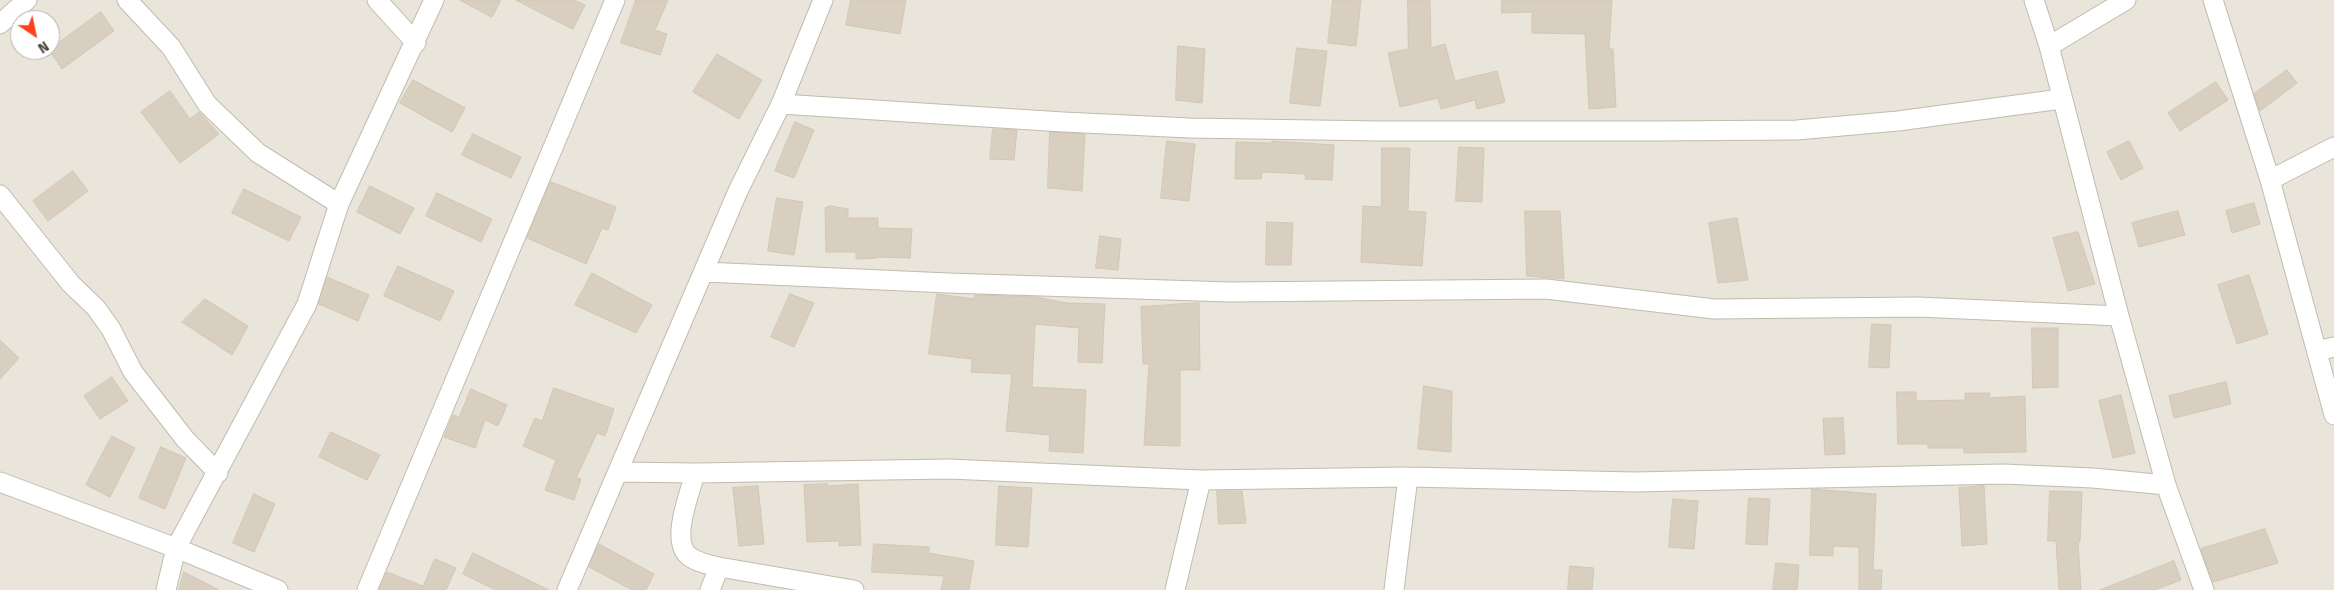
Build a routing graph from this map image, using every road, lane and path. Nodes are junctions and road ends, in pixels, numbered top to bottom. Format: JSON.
{"nodes":[{"id":1,"x":27,"y":0,"type":"edge"},
{"id":2,"x":127,"y":0,"type":"edge"},
{"id":3,"x":377,"y":0,"type":"edge"},
{"id":4,"x":434,"y":0,"type":"edge"},
{"id":5,"x":615,"y":0,"type":"edge"},
{"id":6,"x":823,"y":0,"type":"edge"},
{"id":7,"x":2034,"y":0,"type":"edge"},
{"id":8,"x":2126,"y":0,"type":"edge"},
{"id":9,"x":2213,"y":0,"type":"edge"},
{"id":10,"x":0,"y":24,"type":"edge"},
{"id":11,"x":416,"y":43,"type":"junction"},
{"id":12,"x":2049,"y":46,"type":"junction"},
{"id":13,"x":2061,"y":100,"type":"junction"},
{"id":14,"x":781,"y":104,"type":"junction"},
{"id":15,"x":2334,"y":147,"type":"edge"},
{"id":16,"x":2270,"y":180,"type":"junction"},
{"id":17,"x":0,"y":195,"type":"edge"},
{"id":18,"x":339,"y":204,"type":"junction"},
{"id":19,"x":704,"y":272,"type":"junction"},
{"id":20,"x":2119,"y":316,"type":"junction"},
{"id":21,"x":2325,"y":349,"type":"edge"},
{"id":22,"x":2334,"y":415,"type":"edge"},
{"id":23,"x":618,"y":472,"type":"junction"},
{"id":24,"x":218,"y":473,"type":"junction"},
{"id":25,"x":695,"y":473,"type":"junction"},
{"id":26,"x":1408,"y":477,"type":"junction"},
{"id":27,"x":1201,"y":480,"type":"junction"},
{"id":28,"x":0,"y":482,"type":"edge"},
{"id":29,"x":2166,"y":485,"type":"junction"},
{"id":30,"x":176,"y":548,"type":"junction"},
{"id":31,"x":719,"y":567,"type":"junction"},
{"id":32,"x":166,"y":590,"type":"edge"},
{"id":33,"x":278,"y":590,"type":"edge"},
{"id":34,"x":367,"y":590,"type":"edge"},
{"id":35,"x":567,"y":590,"type":"edge"},
{"id":36,"x":710,"y":590,"type":"edge"},
{"id":37,"x":854,"y":590,"type":"edge"},
{"id":38,"x":1175,"y":590,"type":"edge"},
{"id":39,"x":1394,"y":590,"type":"edge"},
{"id":40,"x":2204,"y":590,"type":"edge"}],
"edges":[{"from":1,"to":10,"type":"street"},
{"from":2,"to":18,"type":"street"},
{"from":3,"to":11,"type":"street"},
{"from":4,"to":11,"type":"street"},
{"from":5,"to":34,"type":"street"},
{"from":6,"to":14,"type":"street"},
{"from":7,"to":12,"type":"street"},
{"from":8,"to":12,"type":"street"},
{"from":9,"to":16,"type":"street"},
{"from":11,"to":18,"type":"street"},
{"from":12,"to":13,"type":"street"},
{"from":13,"to":14,"type":"street"},
{"from":13,"to":20,"type":"street"},
{"from":14,"to":19,"type":"street"},
{"from":15,"to":16,"type":"street"},
{"from":16,"to":21,"type":"street"},
{"from":17,"to":24,"type":"street"},
{"from":18,"to":24,"type":"street"},
{"from":19,"to":20,"type":"street"},
{"from":19,"to":23,"type":"street"},
{"from":20,"to":29,"type":"street"},
{"from":21,"to":22,"type":"street"},
{"from":23,"to":25,"type":"street"},
{"from":23,"to":35,"type":"street"},
{"from":24,"to":30,"type":"street"},
{"from":25,"to":27,"type":"street"},
{"from":25,"to":31,"type":"street"},
{"from":26,"to":27,"type":"street"},
{"from":26,"to":29,"type":"street"},
{"from":26,"to":39,"type":"street"},
{"from":27,"to":38,"type":"street"},
{"from":28,"to":30,"type":"street"},
{"from":29,"to":40,"type":"street"},
{"from":30,"to":32,"type":"street"},
{"from":30,"to":33,"type":"street"},
{"from":31,"to":36,"type":"street"},
{"from":31,"to":37,"type":"street"}]}
